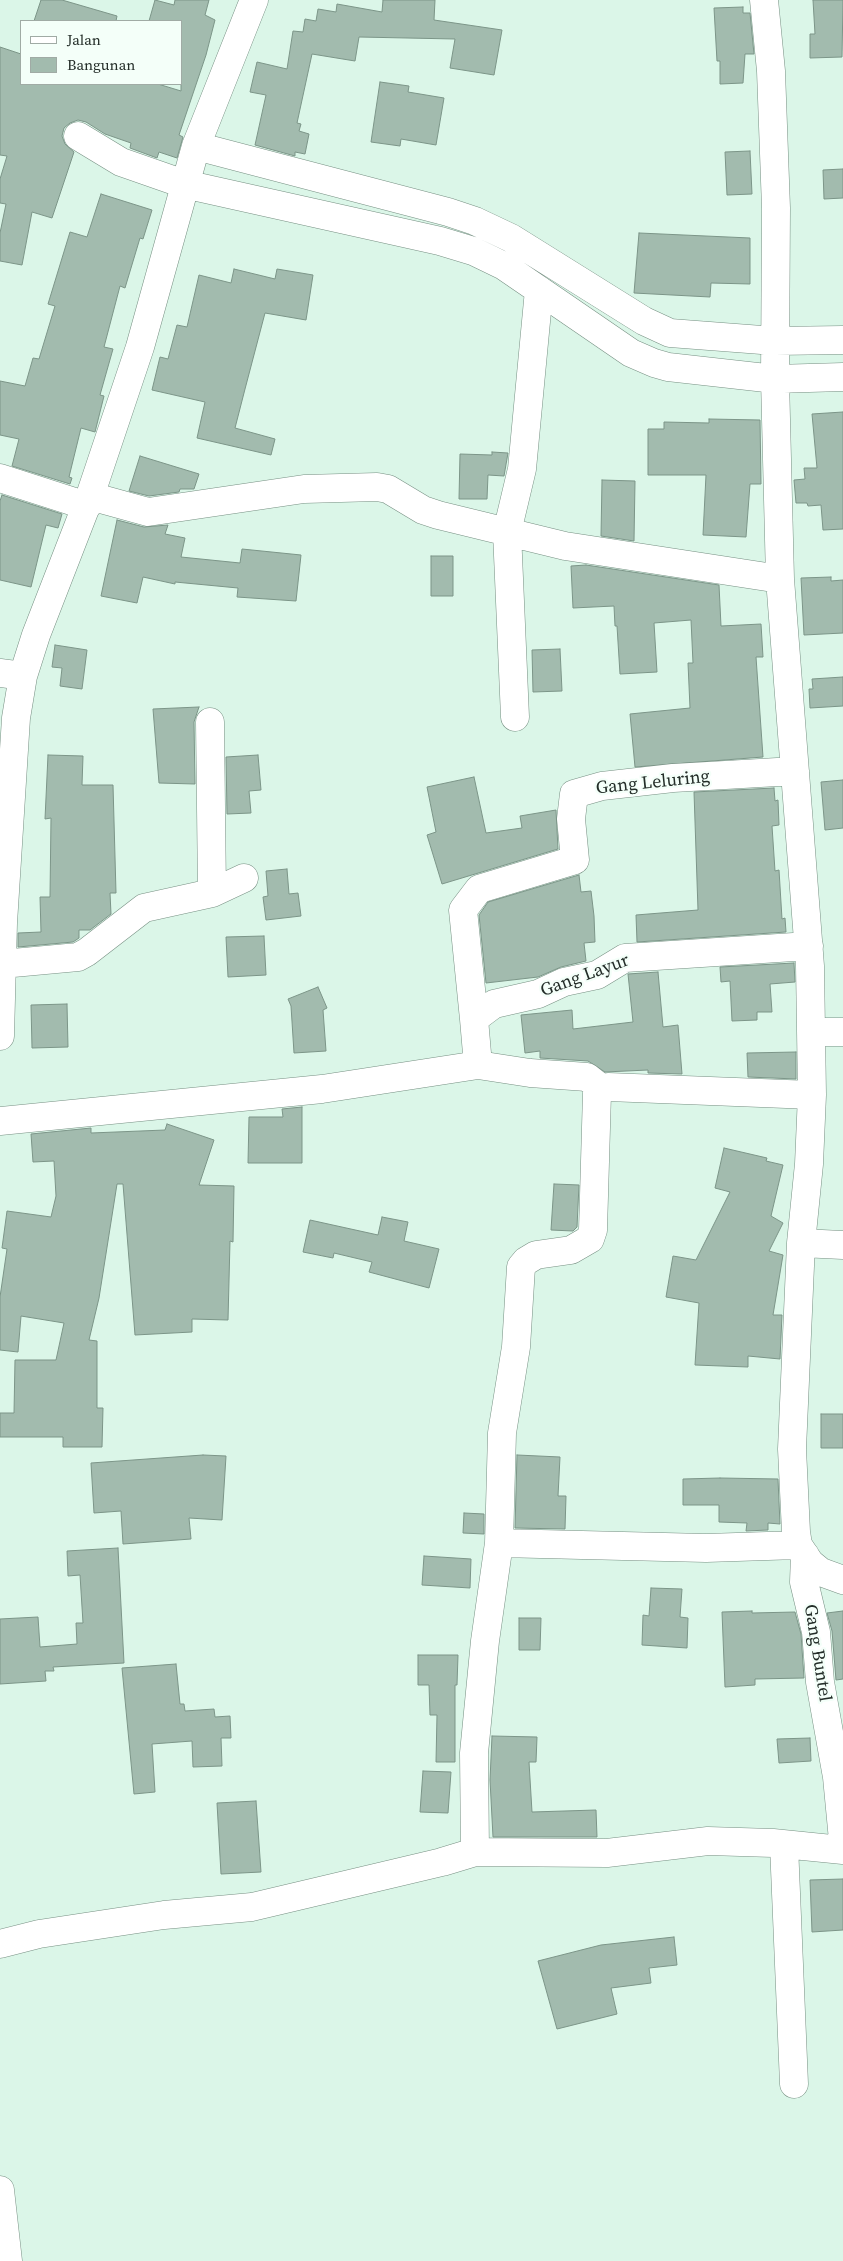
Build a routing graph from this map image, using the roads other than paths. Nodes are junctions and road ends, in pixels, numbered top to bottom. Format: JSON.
{"nodes":[{"id":1,"x":254,"y":0,"type":"edge"},
{"id":2,"x":764,"y":0,"type":"edge"},
{"id":3,"x":78,"y":136,"type":"dead end"},
{"id":4,"x":196,"y":146,"type":"junction"},
{"id":5,"x":184,"y":184,"type":"junction"},
{"id":6,"x":539,"y":290,"type":"junction"},
{"id":7,"x":843,"y":340,"type":"edge"},
{"id":8,"x":775,"y":341,"type":"junction"},
{"id":9,"x":843,"y":377,"type":"edge"},
{"id":10,"x":775,"y":379,"type":"junction"},
{"id":11,"x":0,"y":478,"type":"edge"},
{"id":12,"x":89,"y":501,"type":"junction"},
{"id":13,"x":507,"y":532,"type":"junction"},
{"id":14,"x":780,"y":578,"type":"junction"},
{"id":15,"x":11,"y":675,"type":"edge"},
{"id":16,"x":515,"y":717,"type":"dead end"},
{"id":17,"x":210,"y":722,"type":"dead end"},
{"id":18,"x":795,"y":771,"type":"junction"},
{"id":19,"x":244,"y":878,"type":"dead end"},
{"id":20,"x":212,"y":893,"type":"junction"},
{"id":21,"x":809,"y":946,"type":"junction"},
{"id":22,"x":2,"y":964,"type":"junction"},
{"id":23,"x":474,"y":1019,"type":"junction"},
{"id":24,"x":811,"y":1032,"type":"junction"},
{"id":25,"x":843,"y":1032,"type":"edge"},
{"id":26,"x":0,"y":1036,"type":"edge"},
{"id":27,"x":478,"y":1065,"type":"junction"},
{"id":28,"x":601,"y":1088,"type":"junction"},
{"id":29,"x":812,"y":1095,"type":"junction"},
{"id":30,"x":0,"y":1121,"type":"edge"},
{"id":31,"x":801,"y":1243,"type":"junction"},
{"id":32,"x":843,"y":1245,"type":"edge"},
{"id":33,"x":499,"y":1542,"type":"junction"},
{"id":34,"x":802,"y":1550,"type":"junction"},
{"id":35,"x":843,"y":1580,"type":"edge"},
{"id":36,"x":843,"y":1840,"type":"edge"},
{"id":37,"x":784,"y":1846,"type":"junction"},
{"id":38,"x":843,"y":1850,"type":"edge"},
{"id":39,"x":476,"y":1852,"type":"junction"},
{"id":40,"x":0,"y":1944,"type":"edge"},
{"id":41,"x":794,"y":2084,"type":"dead end"},
{"id":42,"x":0,"y":2190,"type":"edge"},
{"id":43,"x":8,"y":2261,"type":"edge"}],
"edges":[{"from":1,"to":4,"type":"street"},
{"from":2,"to":8,"type":"street","name":"Gang Buntel"},
{"from":3,"to":5,"type":"street"},
{"from":4,"to":5,"type":"street"},
{"from":4,"to":8,"type":"street"},
{"from":5,"to":6,"type":"street"},
{"from":5,"to":12,"type":"street"},
{"from":6,"to":10,"type":"street"},
{"from":6,"to":13,"type":"street"},
{"from":7,"to":8,"type":"street"},
{"from":8,"to":10,"type":"street","name":"Gang Buntel"},
{"from":9,"to":10,"type":"street"},
{"from":10,"to":14,"type":"street","name":"Gang Buntel"},
{"from":11,"to":12,"type":"street"},
{"from":12,"to":13,"type":"street"},
{"from":12,"to":15,"type":"street"},
{"from":13,"to":14,"type":"street"},
{"from":13,"to":16,"type":"street"},
{"from":14,"to":18,"type":"street","name":"Gang Buntel"},
{"from":15,"to":22,"type":"street"},
{"from":17,"to":20,"type":"street"},
{"from":18,"to":21,"type":"street","name":"Gang Buntel"},
{"from":18,"to":23,"type":"street","name":"Gang Leluring"},
{"from":19,"to":20,"type":"street"},
{"from":20,"to":22,"type":"street"},
{"from":21,"to":23,"type":"street","name":"Gang Layur"},
{"from":21,"to":24,"type":"street","name":"Gang Buntel"},
{"from":22,"to":26,"type":"street"},
{"from":23,"to":27,"type":"street"},
{"from":24,"to":25,"type":"street"},
{"from":24,"to":29,"type":"street","name":"Gang Buntel"},
{"from":27,"to":28,"type":"street"},
{"from":27,"to":30,"type":"street"},
{"from":28,"to":29,"type":"street"},
{"from":28,"to":33,"type":"street"},
{"from":29,"to":31,"type":"street","name":"Gang Buntel"},
{"from":31,"to":32,"type":"street"},
{"from":31,"to":34,"type":"street","name":"Gang Buntel"},
{"from":33,"to":34,"type":"street"},
{"from":33,"to":39,"type":"street"},
{"from":34,"to":35,"type":"street"},
{"from":34,"to":36,"type":"street","name":"Gang Buntel"},
{"from":37,"to":38,"type":"street"},
{"from":37,"to":39,"type":"street"},
{"from":37,"to":41,"type":"street"},
{"from":39,"to":40,"type":"street"},
{"from":42,"to":43,"type":"street"}]}
